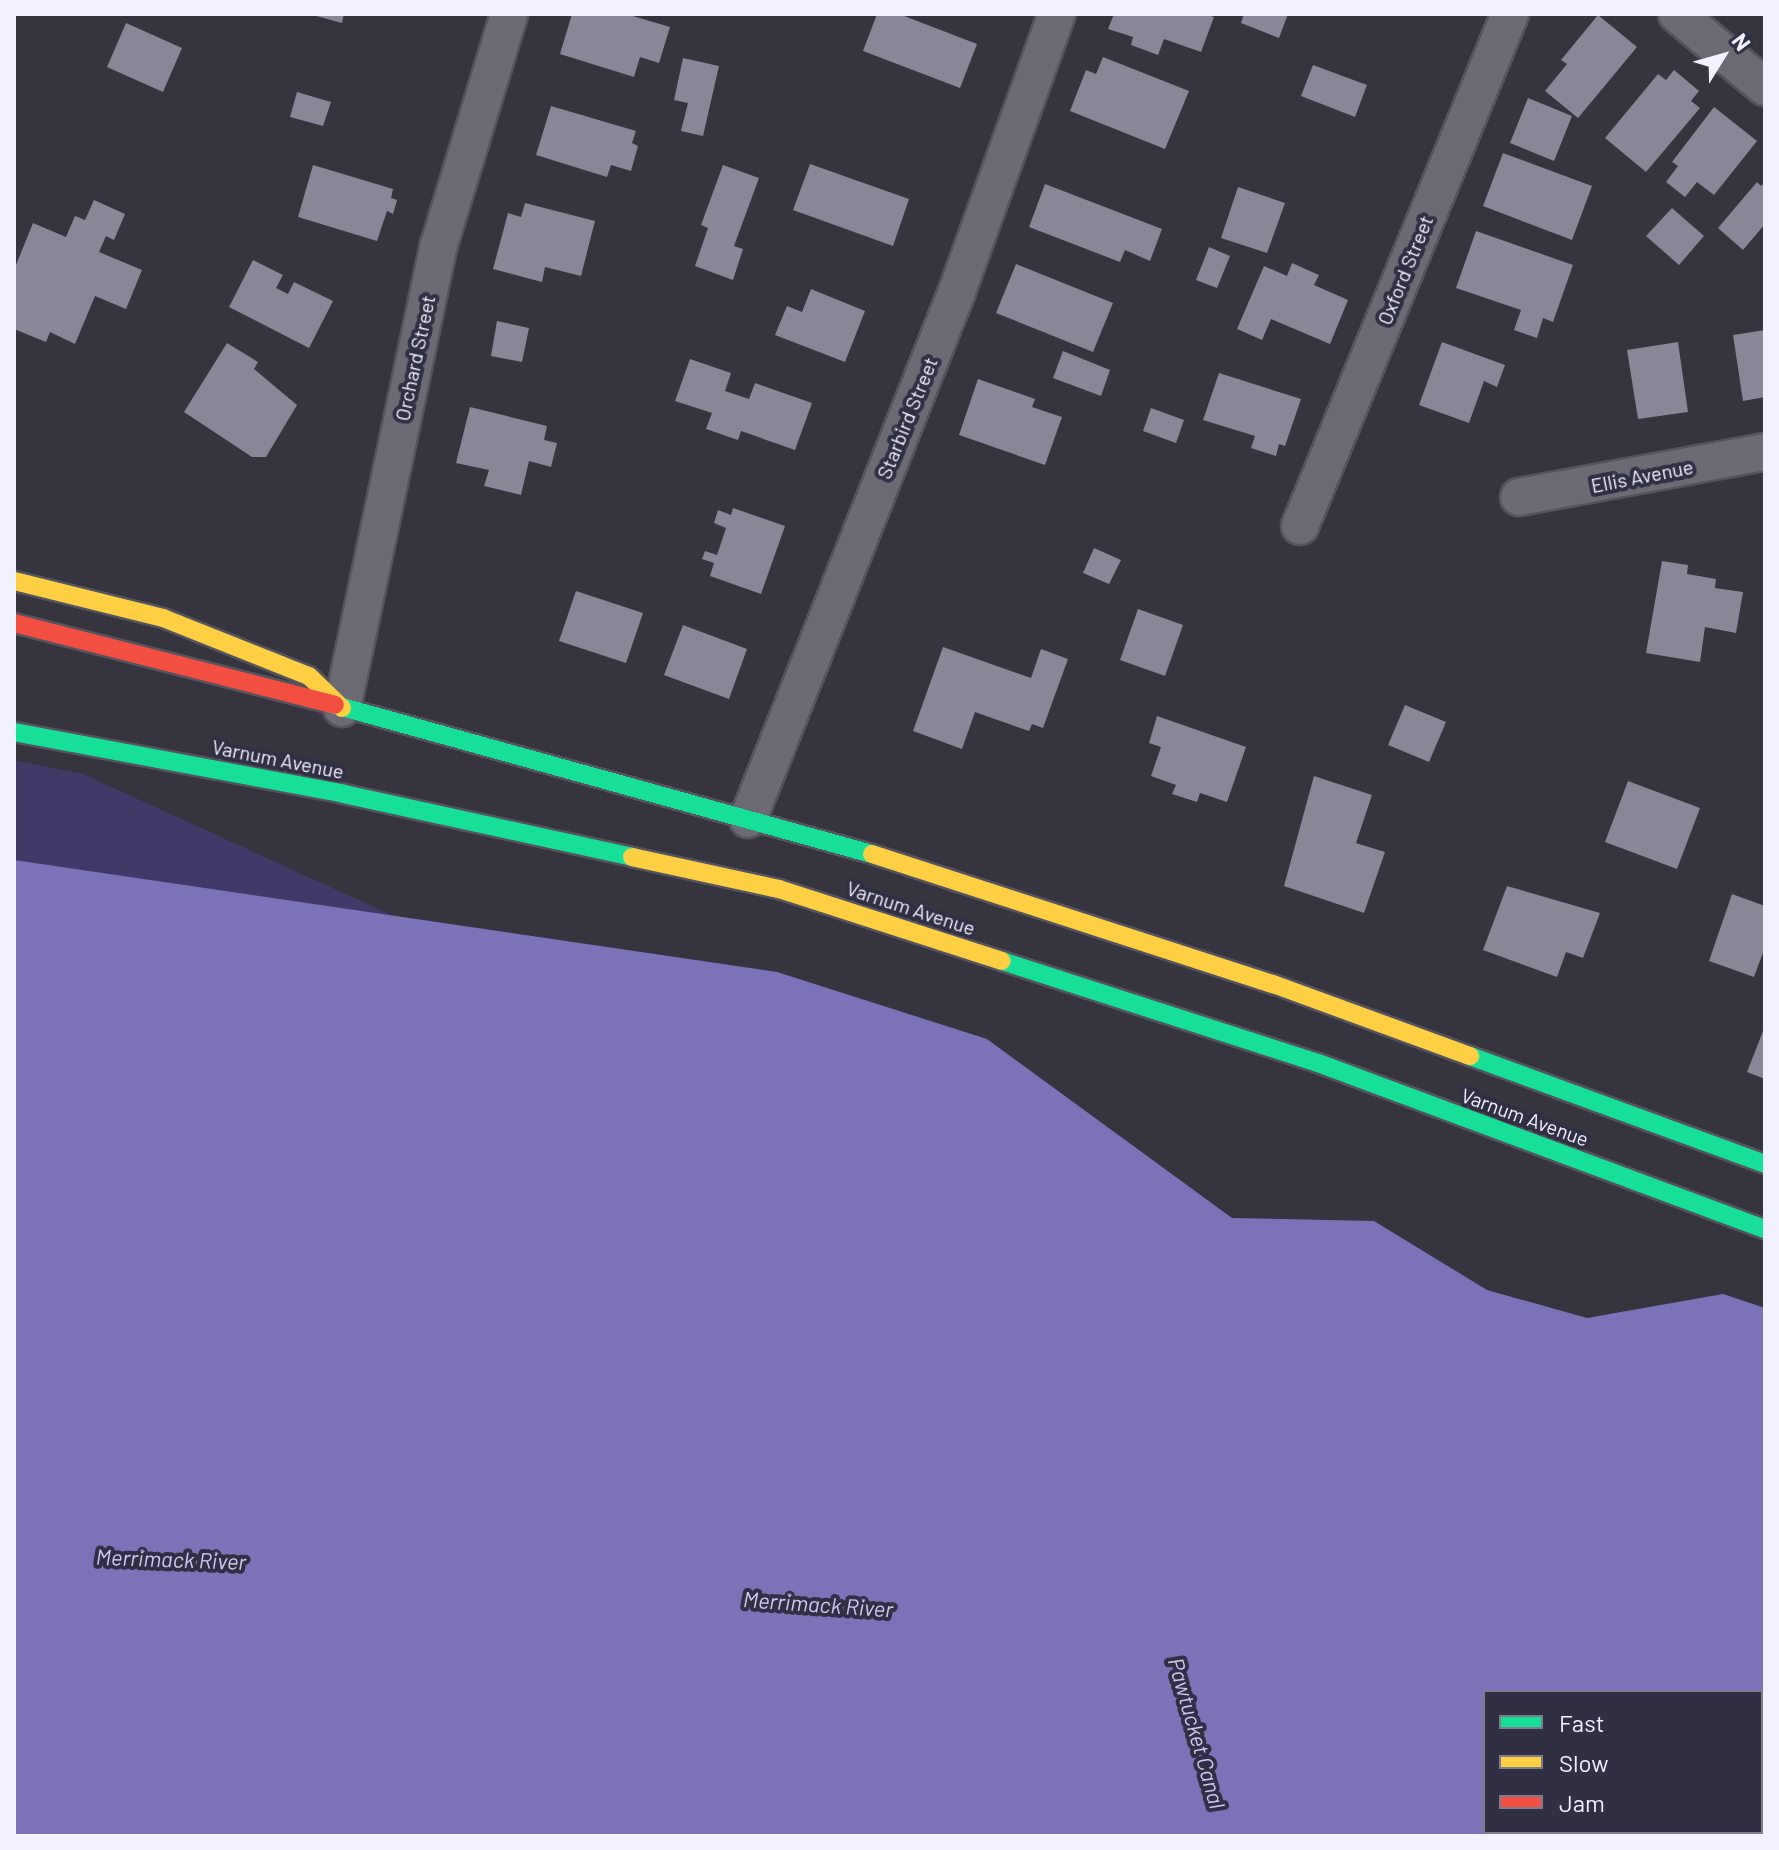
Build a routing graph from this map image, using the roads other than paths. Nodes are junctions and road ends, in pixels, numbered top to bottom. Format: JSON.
{"nodes":[{"id":1,"x":509,"y":14,"type":"edge"},
{"id":2,"x":1057,"y":14,"type":"edge"},
{"id":3,"x":1510,"y":14,"type":"edge"},
{"id":4,"x":1677,"y":14,"type":"edge"},
{"id":5,"x":1765,"y":87,"type":"edge"},
{"id":6,"x":1765,"y":452,"type":"edge"},
{"id":7,"x":1519,"y":497,"type":"dead end"},
{"id":8,"x":1300,"y":526,"type":"dead end"},
{"id":9,"x":14,"y":581,"type":"edge"},
{"id":10,"x":14,"y":623,"type":"edge"},
{"id":11,"x":342,"y":708,"type":"junction"},
{"id":12,"x":14,"y":732,"type":"edge"},
{"id":13,"x":748,"y":819,"type":"junction"},
{"id":14,"x":1765,"y":1164,"type":"edge"},
{"id":15,"x":1765,"y":1229,"type":"edge"}],
"edges":[{"from":1,"to":11,"type":"street","name":"Orchard Street"},
{"from":2,"to":13,"type":"street","name":"Starbird Street"},
{"from":3,"to":8,"type":"street","name":"Oxford Street"},
{"from":4,"to":5,"type":"street"},
{"from":6,"to":7,"type":"street","name":"Ellis Avenue"},
{"from":9,"to":11,"type":"main road","name":"Varnum Avenue"},
{"from":10,"to":11,"type":"main road","name":"Varnum Avenue"},
{"from":11,"to":13,"type":"main road","name":"Varnum Avenue"},
{"from":12,"to":15,"type":"main road","name":"Varnum Avenue"},
{"from":13,"to":14,"type":"main road","name":"Varnum Avenue"}]}
